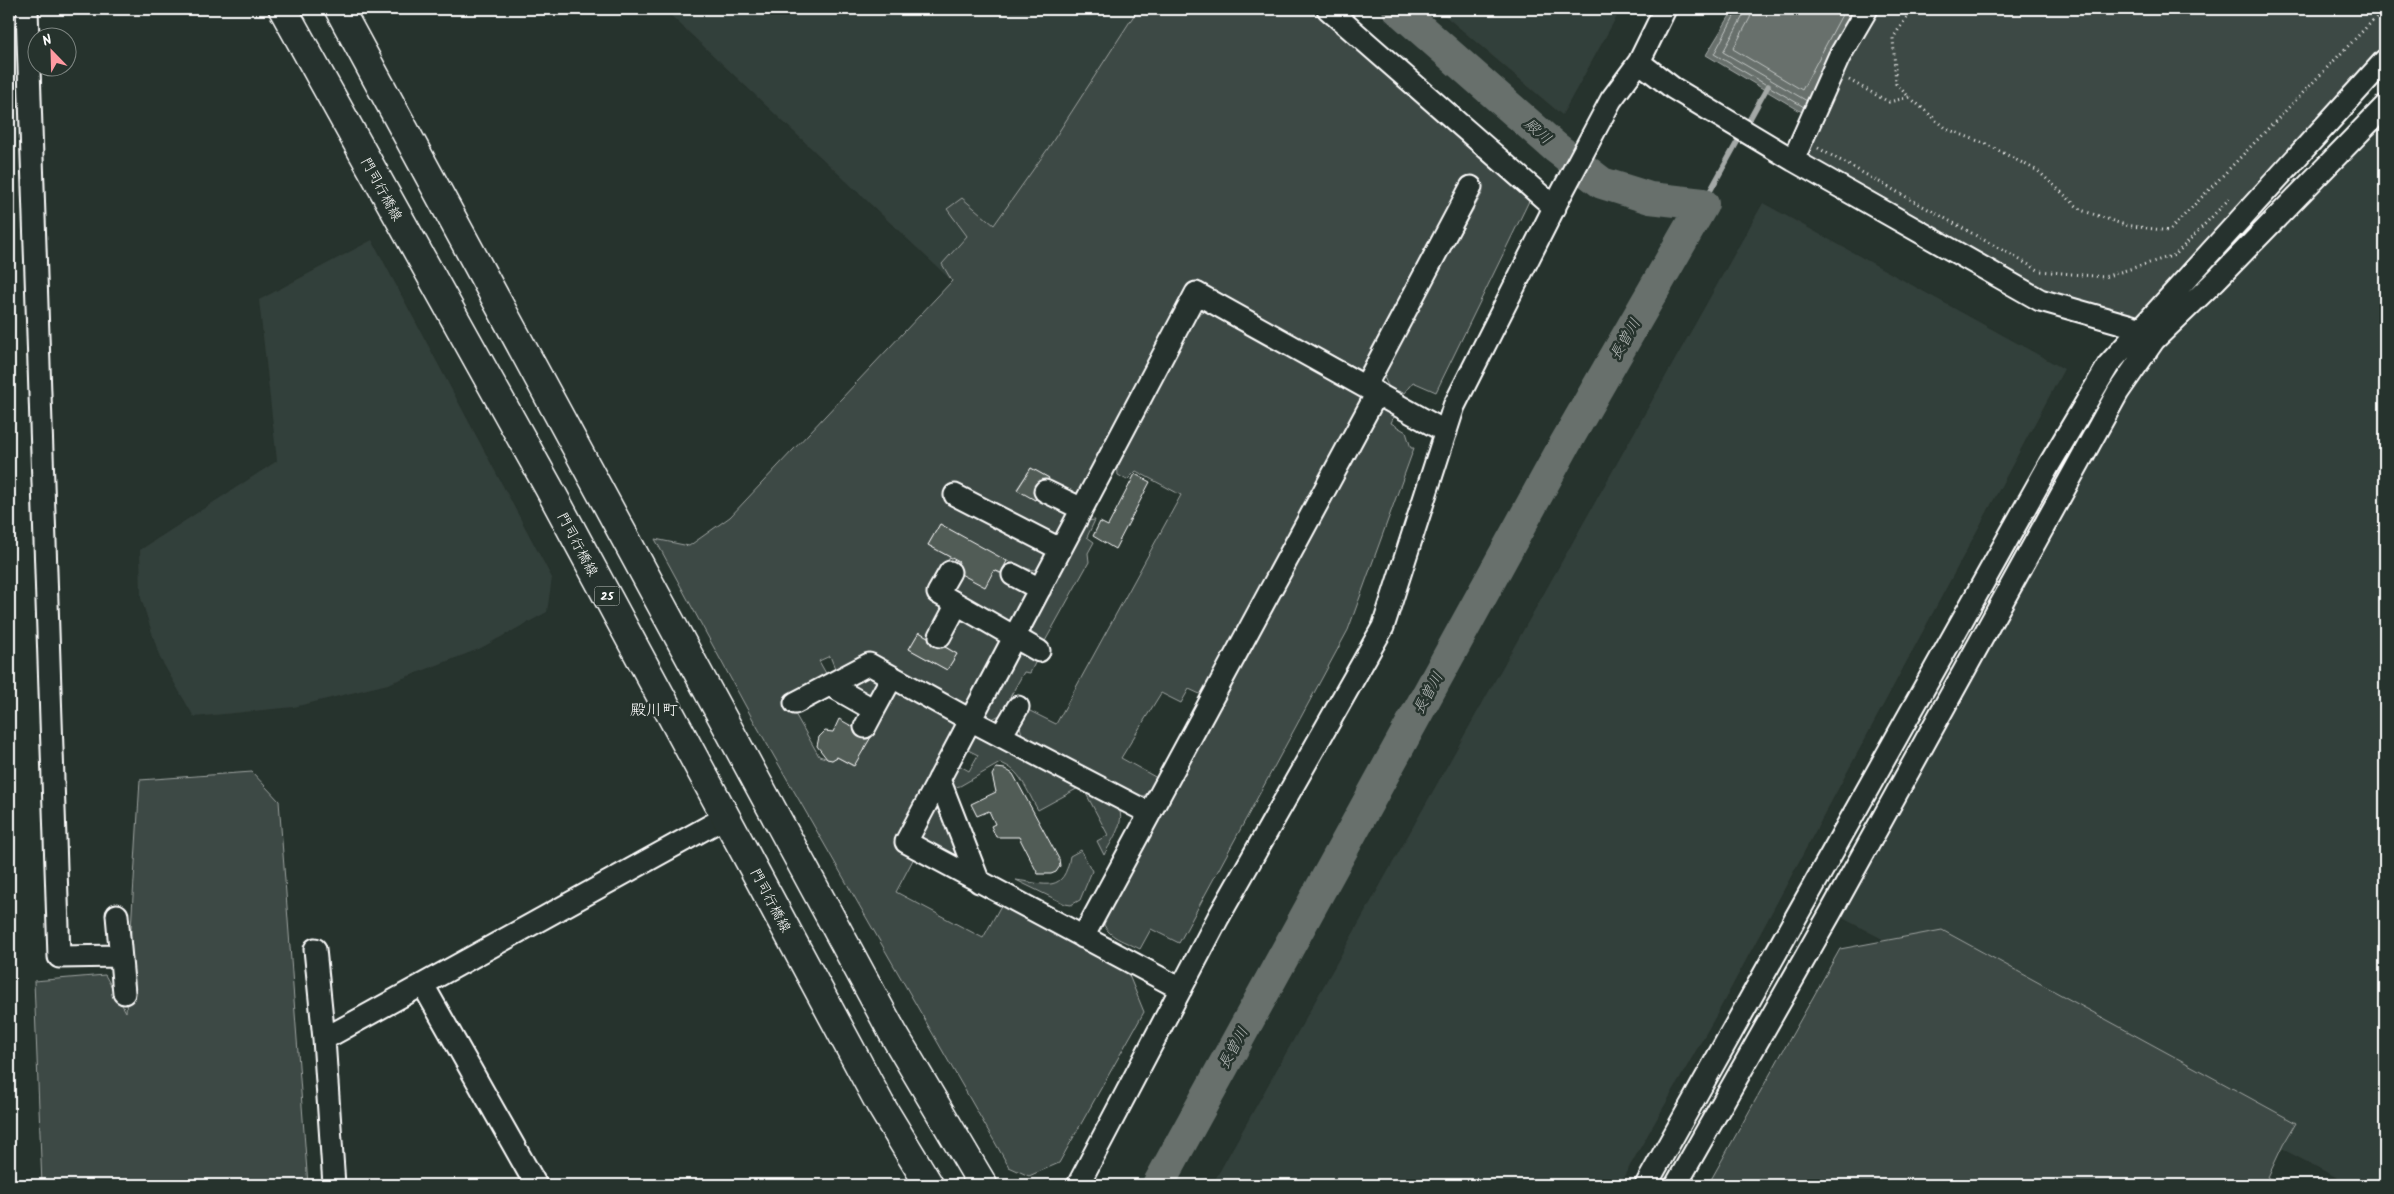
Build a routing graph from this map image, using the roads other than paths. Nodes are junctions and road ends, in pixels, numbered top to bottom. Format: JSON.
{"nodes":[{"id":1,"x":27,"y":9,"type":"edge"},
{"id":2,"x":283,"y":9,"type":"edge"},
{"id":3,"x":339,"y":9,"type":"edge"},
{"id":4,"x":1328,"y":9,"type":"edge"},
{"id":5,"x":1665,"y":9,"type":"edge"},
{"id":6,"x":1867,"y":9,"type":"edge"},
{"id":7,"x":2385,"y":60,"type":"edge"},
{"id":8,"x":1639,"y":62,"type":"junction"},
{"id":9,"x":2385,"y":106,"type":"edge"},
{"id":10,"x":1793,"y":160,"type":"junction"},
{"id":11,"x":1471,"y":187,"type":"dead end"},
{"id":12,"x":1557,"y":202,"type":"junction"},
{"id":13,"x":2146,"y":334,"type":"junction"},
{"id":14,"x":1371,"y":390,"type":"junction"},
{"id":15,"x":1446,"y":432,"type":"junction"},
{"id":16,"x":1045,"y":491,"type":"dead end"},
{"id":17,"x":955,"y":495,"type":"dead end"},
{"id":18,"x":1082,"y":509,"type":"junction"},
{"id":19,"x":1060,"y":549,"type":"junction"},
{"id":20,"x":950,"y":572,"type":"dead end"},
{"id":21,"x":1014,"y":575,"type":"dead end"},
{"id":22,"x":1040,"y":589,"type":"junction"},
{"id":23,"x":957,"y":604,"type":"junction"},
{"id":24,"x":940,"y":636,"type":"dead end"},
{"id":25,"x":1014,"y":637,"type":"junction"},
{"id":26,"x":1039,"y":651,"type":"dead end"},
{"id":27,"x":892,"y":677,"type":"junction"},
{"id":28,"x":830,"y":685,"type":"junction"},
{"id":29,"x":795,"y":703,"type":"dead end"},
{"id":30,"x":1018,"y":707,"type":"dead end"},
{"id":31,"x":970,"y":720,"type":"junction"},
{"id":32,"x":1001,"y":736,"type":"junction"},
{"id":33,"x":939,"y":779,"type":"junction"},
{"id":34,"x":1149,"y":813,"type":"junction"},
{"id":35,"x":726,"y":817,"type":"junction"},
{"id":36,"x":979,"y":882,"type":"junction"},
{"id":37,"x":117,"y":915,"type":"dead end"},
{"id":38,"x":1083,"y":937,"type":"junction"},
{"id":39,"x":315,"y":948,"type":"dead end"},
{"id":40,"x":120,"y":956,"type":"junction"},
{"id":41,"x":423,"y":984,"type":"junction"},
{"id":42,"x":1181,"y":989,"type":"junction"},
{"id":43,"x":124,"y":994,"type":"dead end"},
{"id":44,"x":324,"y":1039,"type":"junction"},
{"id":45,"x":334,"y":1185,"type":"edge"},
{"id":46,"x":536,"y":1185,"type":"edge"},
{"id":47,"x":929,"y":1185,"type":"edge"},
{"id":48,"x":983,"y":1185,"type":"edge"},
{"id":49,"x":1078,"y":1185,"type":"edge"},
{"id":50,"x":1646,"y":1185,"type":"edge"},
{"id":51,"x":1676,"y":1185,"type":"edge"}],
"edges":[{"from":1,"to":40,"type":"street"},
{"from":2,"to":35,"type":"main road","name":"門司行橋線","number":"25"},
{"from":3,"to":48,"type":"main road"},
{"from":4,"to":12,"type":"street"},
{"from":5,"to":8,"type":"street"},
{"from":6,"to":10,"type":"street"},
{"from":7,"to":13,"type":"street"},
{"from":8,"to":10,"type":"street"},
{"from":8,"to":12,"type":"street"},
{"from":9,"to":13,"type":"street"},
{"from":10,"to":13,"type":"street"},
{"from":11,"to":14,"type":"street"},
{"from":12,"to":15,"type":"street"},
{"from":13,"to":50,"type":"street"},
{"from":13,"to":51,"type":"street"},
{"from":14,"to":15,"type":"street"},
{"from":14,"to":18,"type":"street"},
{"from":14,"to":34,"type":"street"},
{"from":15,"to":42,"type":"street"},
{"from":16,"to":18,"type":"street"},
{"from":17,"to":19,"type":"street"},
{"from":18,"to":19,"type":"street"},
{"from":19,"to":22,"type":"street"},
{"from":20,"to":23,"type":"street"},
{"from":21,"to":22,"type":"street"},
{"from":22,"to":25,"type":"street"},
{"from":23,"to":24,"type":"street"},
{"from":23,"to":25,"type":"street"},
{"from":25,"to":26,"type":"street"},
{"from":25,"to":31,"type":"street"},
{"from":27,"to":28,"type":"street"},
{"from":27,"to":28,"type":"street"},
{"from":27,"to":31,"type":"street"},
{"from":28,"to":29,"type":"street"},
{"from":30,"to":32,"type":"street"},
{"from":31,"to":32,"type":"street"},
{"from":31,"to":33,"type":"street"},
{"from":32,"to":34,"type":"street"},
{"from":33,"to":36,"type":"street"},
{"from":33,"to":36,"type":"street"},
{"from":34,"to":38,"type":"street"},
{"from":35,"to":41,"type":"street"},
{"from":35,"to":47,"type":"main road","name":"門司行橋線","number":"25"},
{"from":36,"to":38,"type":"street"},
{"from":37,"to":40,"type":"street"},
{"from":38,"to":42,"type":"street"},
{"from":39,"to":44,"type":"street"},
{"from":40,"to":43,"type":"street"},
{"from":41,"to":44,"type":"street"},
{"from":41,"to":46,"type":"street"},
{"from":42,"to":49,"type":"street"},
{"from":44,"to":45,"type":"street"}]}
